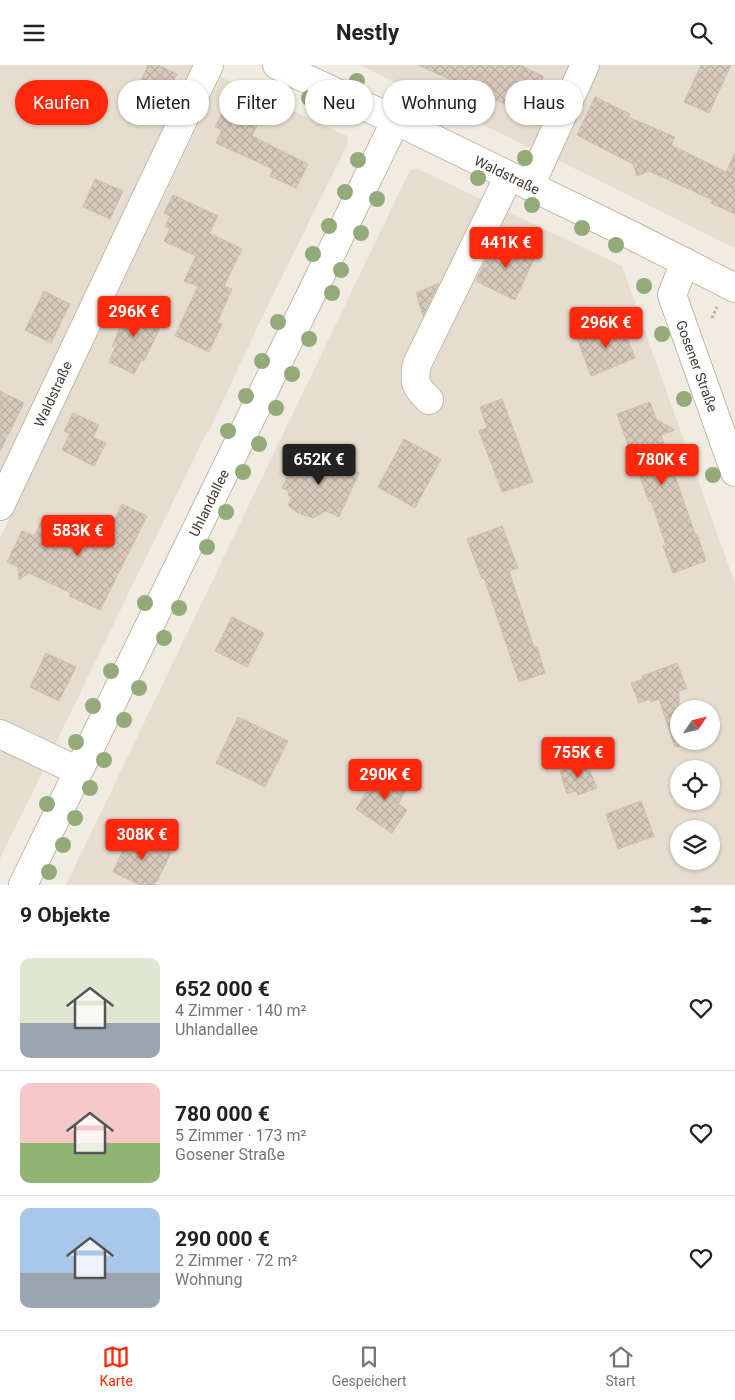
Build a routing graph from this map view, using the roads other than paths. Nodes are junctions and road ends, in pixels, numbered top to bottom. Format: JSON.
{"nodes":[{"id":1,"x":209,"y":65,"type":"edge"},
{"id":2,"x":278,"y":65,"type":"edge"},
{"id":3,"x":585,"y":65,"type":"edge"},
{"id":4,"x":383,"y":114,"type":"edge"},
{"id":5,"x":394,"y":125,"type":"edge"},
{"id":6,"x":406,"y":125,"type":"edge"},
{"id":7,"x":519,"y":181,"type":"junction"},
{"id":8,"x":685,"y":262,"type":"junction"},
{"id":9,"x":735,"y":288,"type":"edge"},
{"id":10,"x":429,"y":400,"type":"dead end"},
{"id":11,"x":735,"y":471,"type":"edge"},
{"id":12,"x":0,"y":506,"type":"edge"},
{"id":13,"x":0,"y":734,"type":"edge"},
{"id":14,"x":78,"y":771,"type":"junction"},
{"id":15,"x":23,"y":885,"type":"edge"}],
"edges":[{"from":1,"to":12,"type":"street","name":"Waldstraße"},
{"from":2,"to":4,"type":"street","name":"Waldstraße"},
{"from":3,"to":7,"type":"street"},
{"from":5,"to":14,"type":"street","name":"Uhlandallee"},
{"from":6,"to":7,"type":"street","name":"Waldstraße"},
{"from":7,"to":8,"type":"street","name":"Waldstraße"},
{"from":7,"to":10,"type":"street"},
{"from":8,"to":9,"type":"street","name":"Waldstraße"},
{"from":8,"to":11,"type":"street","name":"Gosener Straße"},
{"from":13,"to":14,"type":"street"},
{"from":14,"to":15,"type":"street","name":"Uhlandallee"}]}
